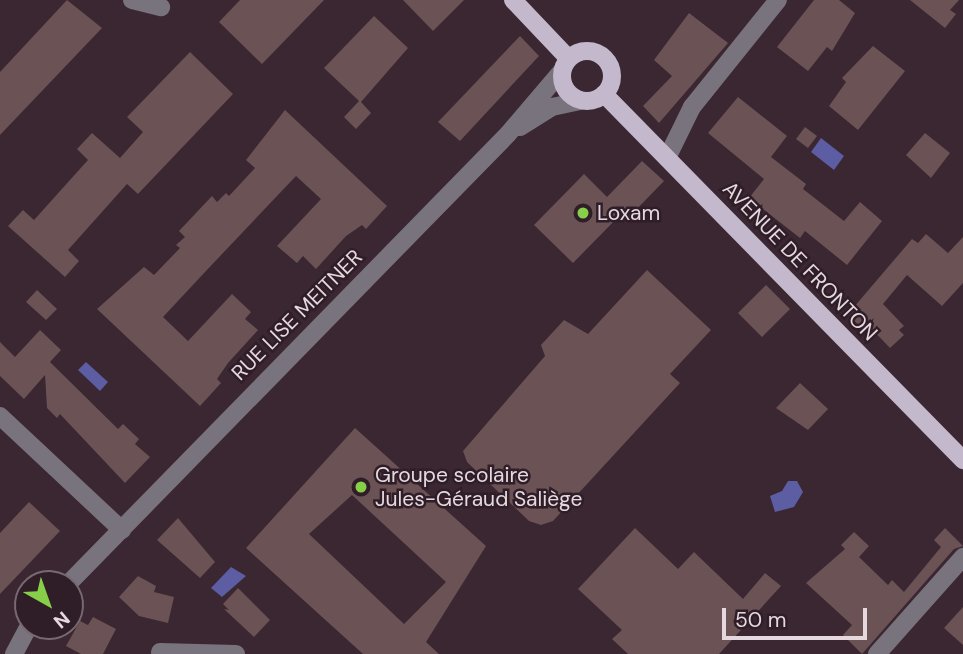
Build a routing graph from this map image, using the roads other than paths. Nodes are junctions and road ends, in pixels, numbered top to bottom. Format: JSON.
{"nodes":[{"id":1,"x":132,"y":0,"type":"edge"},
{"id":2,"x":513,"y":0,"type":"edge"},
{"id":3,"x":778,"y":0,"type":"edge"},
{"id":4,"x":161,"y":7,"type":"dead end"},
{"id":5,"x":565,"y":65,"type":"junction"},
{"id":6,"x":604,"y":94,"type":"junction"},
{"id":7,"x":581,"y":101,"type":"junction"},
{"id":8,"x":508,"y":134,"type":"junction"},
{"id":9,"x":667,"y":158,"type":"junction"},
{"id":10,"x":0,"y":416,"type":"edge"},
{"id":11,"x":963,"y":460,"type":"edge"},
{"id":12,"x":122,"y":530,"type":"junction"},
{"id":13,"x":963,"y":557,"type":"edge"},
{"id":14,"x":82,"y":570,"type":"edge"},
{"id":15,"x":160,"y":652,"type":"dead end"},
{"id":16,"x":195,"y":654,"type":"edge"},
{"id":17,"x":236,"y":654,"type":"edge"},
{"id":18,"x":877,"y":654,"type":"edge"}],
"edges":[{"from":1,"to":4,"type":"street"},
{"from":2,"to":5,"type":"main road"},
{"from":3,"to":9,"type":"street"},
{"from":5,"to":6,"type":"main road"},
{"from":5,"to":7,"type":"main road"},
{"from":5,"to":8,"type":"street","name":"RUE LISE MEITNER"},
{"from":6,"to":7,"type":"main road"},
{"from":6,"to":9,"type":"main road","name":"AVENUE DE FRONTON"},
{"from":7,"to":8,"type":"street","name":"RUE LISE MEITNER"},
{"from":8,"to":12,"type":"street","name":"RUE LISE MEITNER"},
{"from":9,"to":11,"type":"main road","name":"AVENUE DE FRONTON"},
{"from":10,"to":12,"type":"street"},
{"from":12,"to":14,"type":"street","name":"RUE LISE MEITNER"},
{"from":13,"to":18,"type":"street"},
{"from":15,"to":16,"type":"street"},
{"from":16,"to":17,"type":"street"}]}
